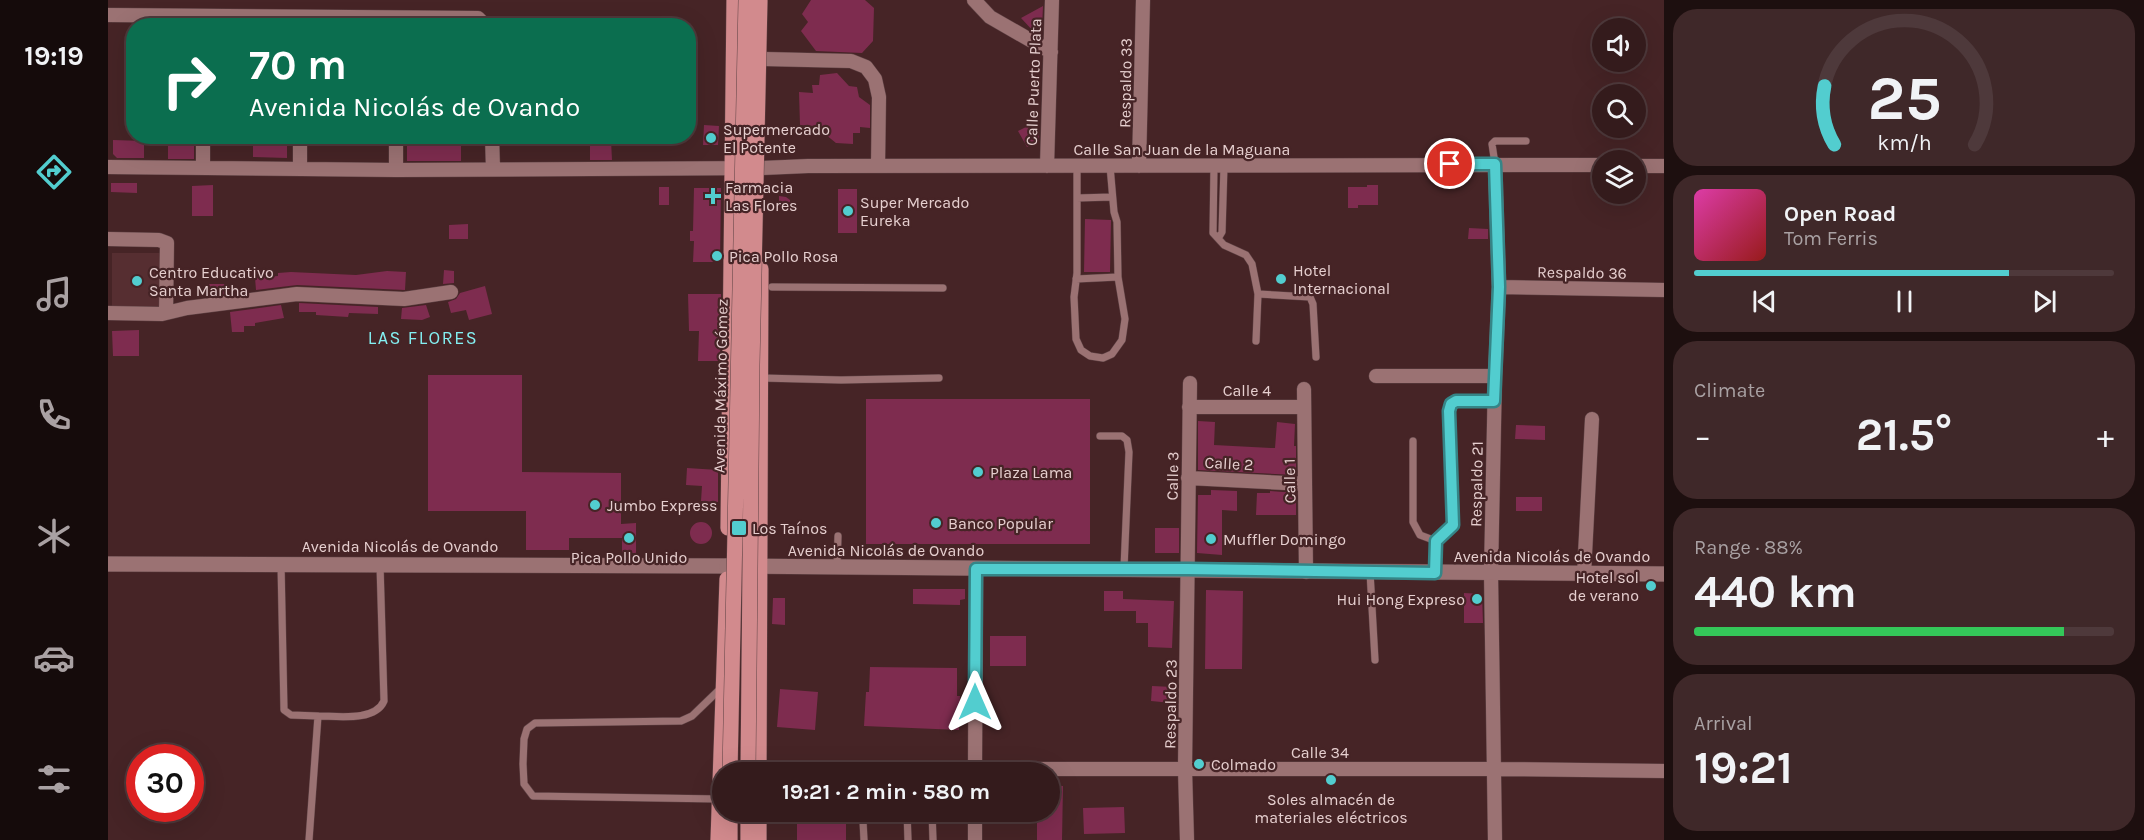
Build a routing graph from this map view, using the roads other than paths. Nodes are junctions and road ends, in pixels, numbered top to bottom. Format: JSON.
{"nodes":[{"id":1,"x":734,"y":0,"type":"edge"},
{"id":2,"x":746,"y":0,"type":"edge"},
{"id":3,"x":760,"y":0,"type":"edge"},
{"id":4,"x":766,"y":0,"type":"edge"},
{"id":5,"x":974,"y":0,"type":"edge"},
{"id":6,"x":1053,"y":0,"type":"edge"},
{"id":7,"x":1142,"y":1,"type":"edge"},
{"id":8,"x":108,"y":15,"type":"edge"},
{"id":9,"x":156,"y":18,"type":"edge"},
{"id":10,"x":1051,"y":52,"type":"junction"},
{"id":11,"x":764,"y":59,"type":"junction"},
{"id":12,"x":1526,"y":141,"type":"dead end"},
{"id":13,"x":203,"y":144,"type":"edge"},
{"id":14,"x":300,"y":144,"type":"edge"},
{"id":15,"x":396,"y":144,"type":"edge"},
{"id":16,"x":492,"y":144,"type":"edge"},
{"id":17,"x":1495,"y":164,"type":"junction"},
{"id":18,"x":1219,"y":165,"type":"junction"},
{"id":19,"x":1592,"y":165,"type":"edge"},
{"id":20,"x":879,"y":166,"type":"junction"},
{"id":21,"x":1047,"y":166,"type":"junction"},
{"id":22,"x":1077,"y":166,"type":"junction"},
{"id":23,"x":1110,"y":166,"type":"junction"},
{"id":24,"x":1139,"y":166,"type":"junction"},
{"id":25,"x":1646,"y":166,"type":"edge"},
{"id":26,"x":1664,"y":166,"type":"edge"},
{"id":27,"x":108,"y":167,"type":"edge"},
{"id":28,"x":203,"y":167,"type":"junction"},
{"id":29,"x":731,"y":167,"type":"junction"},
{"id":30,"x":762,"y":168,"type":"junction"},
{"id":31,"x":300,"y":169,"type":"junction"},
{"id":32,"x":396,"y":170,"type":"junction"},
{"id":33,"x":493,"y":170,"type":"junction"},
{"id":34,"x":1112,"y":196,"type":"junction"},
{"id":35,"x":1077,"y":198,"type":"junction"},
{"id":36,"x":108,"y":239,"type":"edge"},
{"id":37,"x":1118,"y":277,"type":"junction"},
{"id":38,"x":1076,"y":279,"type":"junction"},
{"id":39,"x":772,"y":287,"type":"dead end"},
{"id":40,"x":1499,"y":287,"type":"junction"},
{"id":41,"x":943,"y":288,"type":"dead end"},
{"id":42,"x":1664,"y":290,"type":"edge"},
{"id":43,"x":451,"y":292,"type":"dead end"},
{"id":44,"x":1258,"y":294,"type":"junction"},
{"id":45,"x":108,"y":313,"type":"edge"},
{"id":46,"x":166,"y":313,"type":"junction"},
{"id":47,"x":1256,"y":342,"type":"dead end"},
{"id":48,"x":1316,"y":357,"type":"dead end"},
{"id":49,"x":1376,"y":376,"type":"dead end"},
{"id":50,"x":1495,"y":376,"type":"junction"},
{"id":51,"x":761,"y":378,"type":"junction"},
{"id":52,"x":939,"y":378,"type":"dead end"},
{"id":53,"x":1190,"y":383,"type":"dead end"},
{"id":54,"x":1304,"y":389,"type":"dead end"},
{"id":55,"x":1494,"y":401,"type":"junction"},
{"id":56,"x":1189,"y":407,"type":"junction"},
{"id":57,"x":1305,"y":407,"type":"junction"},
{"id":58,"x":1592,"y":418,"type":"dead end"},
{"id":59,"x":1101,"y":436,"type":"dead end"},
{"id":60,"x":1413,"y":441,"type":"dead end"},
{"id":61,"x":1188,"y":478,"type":"junction"},
{"id":62,"x":1305,"y":484,"type":"junction"},
{"id":63,"x":838,"y":536,"type":"dead end"},
{"id":64,"x":1436,"y":541,"type":"junction"},
{"id":65,"x":108,"y":564,"type":"edge"},
{"id":66,"x":281,"y":564,"type":"junction"},
{"id":67,"x":381,"y":565,"type":"junction"},
{"id":68,"x":728,"y":566,"type":"junction"},
{"id":69,"x":760,"y":567,"type":"junction"},
{"id":70,"x":837,"y":568,"type":"junction"},
{"id":71,"x":976,"y":569,"type":"junction"},
{"id":72,"x":1124,"y":569,"type":"junction"},
{"id":73,"x":1188,"y":569,"type":"junction"},
{"id":74,"x":1306,"y":572,"type":"junction"},
{"id":75,"x":1370,"y":572,"type":"junction"},
{"id":76,"x":1435,"y":573,"type":"junction"},
{"id":77,"x":1491,"y":573,"type":"junction"},
{"id":78,"x":1584,"y":574,"type":"junction"},
{"id":79,"x":1664,"y":574,"type":"edge"},
{"id":80,"x":1375,"y":660,"type":"dead end"},
{"id":81,"x":722,"y":687,"type":"junction"},
{"id":82,"x":318,"y":716,"type":"junction"},
{"id":83,"x":719,"y":762,"type":"edge"},
{"id":84,"x":730,"y":762,"type":"edge"},
{"id":85,"x":748,"y":762,"type":"edge"},
{"id":86,"x":759,"y":762,"type":"edge"},
{"id":87,"x":975,"y":762,"type":"edge"},
{"id":88,"x":1185,"y":769,"type":"junction"},
{"id":89,"x":1495,"y":769,"type":"junction"},
{"id":90,"x":1060,"y":770,"type":"edge"},
{"id":91,"x":1664,"y":771,"type":"edge"},
{"id":92,"x":712,"y":799,"type":"edge"},
{"id":93,"x":718,"y":822,"type":"edge"},
{"id":94,"x":730,"y":822,"type":"edge"},
{"id":95,"x":748,"y":822,"type":"edge"},
{"id":96,"x":759,"y":822,"type":"edge"},
{"id":97,"x":863,"y":822,"type":"edge"},
{"id":98,"x":907,"y":822,"type":"edge"},
{"id":99,"x":932,"y":822,"type":"edge"},
{"id":100,"x":975,"y":822,"type":"edge"},
{"id":101,"x":309,"y":840,"type":"edge"},
{"id":102,"x":718,"y":840,"type":"edge"},
{"id":103,"x":730,"y":840,"type":"edge"},
{"id":104,"x":748,"y":840,"type":"edge"},
{"id":105,"x":759,"y":840,"type":"edge"},
{"id":106,"x":864,"y":840,"type":"edge"},
{"id":107,"x":908,"y":840,"type":"edge"},
{"id":108,"x":933,"y":840,"type":"edge"},
{"id":109,"x":975,"y":840,"type":"edge"},
{"id":110,"x":1187,"y":840,"type":"edge"},
{"id":111,"x":1495,"y":840,"type":"edge"}],
"edges":[{"from":1,"to":29,"type":"main road"},
{"from":2,"to":84,"type":"main road","name":"Avenida Máximo Gómez","bridge":true},
{"from":3,"to":85,"type":"main road","name":"Avenida Máximo Gómez","bridge":true},
{"from":4,"to":11,"type":"main road"},
{"from":5,"to":10,"type":"street"},
{"from":6,"to":10,"type":"street","name":"Calle Puerto Plata"},
{"from":7,"to":24,"type":"street","name":"Respaldo 33"},
{"from":8,"to":9,"type":"street"},
{"from":10,"to":21,"type":"street","name":"Calle Puerto Plata"},
{"from":11,"to":20,"type":"street"},
{"from":11,"to":30,"type":"main road"},
{"from":12,"to":17,"type":"lane"},
{"from":13,"to":28,"type":"street"},
{"from":14,"to":31,"type":"street"},
{"from":15,"to":32,"type":"street"},
{"from":16,"to":33,"type":"street"},
{"from":17,"to":18,"type":"street","name":"Calle San Juan de la Maguana"},
{"from":17,"to":19,"type":"street","name":"Calle San Juan de la Maguana"},
{"from":17,"to":40,"type":"street","name":"Respaldo 21"},
{"from":18,"to":24,"type":"street","name":"Calle San Juan de la Maguana"},
{"from":18,"to":44,"type":"lane"},
{"from":20,"to":21,"type":"street","name":"Calle San Juan de la Maguana"},
{"from":20,"to":30,"type":"street","name":"Calle San Juan de la Maguana"},
{"from":21,"to":22,"type":"street","name":"Calle San Juan de la Maguana"},
{"from":22,"to":23,"type":"street","name":"Calle San Juan de la Maguana"},
{"from":22,"to":35,"type":"lane"},
{"from":23,"to":24,"type":"street","name":"Calle San Juan de la Maguana"},
{"from":23,"to":34,"type":"lane"},
{"from":25,"to":26,"type":"street"},
{"from":27,"to":28,"type":"street"},
{"from":28,"to":31,"type":"street"},
{"from":29,"to":30,"type":"street","name":"Calle San Juan de la Maguana"},
{"from":29,"to":33,"type":"street"},
{"from":29,"to":68,"type":"main road"},
{"from":30,"to":51,"type":"main road"},
{"from":31,"to":32,"type":"street"},
{"from":32,"to":33,"type":"street"},
{"from":34,"to":35,"type":"lane"},
{"from":34,"to":37,"type":"lane"},
{"from":35,"to":38,"type":"lane"},
{"from":36,"to":46,"type":"street"},
{"from":37,"to":38,"type":"lane"},
{"from":37,"to":38,"type":"lane"},
{"from":39,"to":41,"type":"lane"},
{"from":40,"to":42,"type":"street","name":"Respaldo 36"},
{"from":40,"to":50,"type":"street","name":"Respaldo 21"},
{"from":43,"to":46,"type":"street"},
{"from":44,"to":47,"type":"lane"},
{"from":44,"to":48,"type":"lane"},
{"from":45,"to":46,"type":"street"},
{"from":49,"to":50,"type":"street"},
{"from":50,"to":55,"type":"street","name":"Respaldo 21"},
{"from":51,"to":52,"type":"lane"},
{"from":51,"to":69,"type":"main road"},
{"from":53,"to":56,"type":"street","name":"Calle 3"},
{"from":54,"to":57,"type":"street","name":"Calle 1"},
{"from":55,"to":64,"type":"lane"},
{"from":55,"to":77,"type":"street","name":"Respaldo 21"},
{"from":56,"to":57,"type":"street","name":"Calle 4"},
{"from":56,"to":61,"type":"street","name":"Calle 3"},
{"from":57,"to":62,"type":"street","name":"Calle 1"},
{"from":58,"to":78,"type":"street"},
{"from":59,"to":72,"type":"lane"},
{"from":60,"to":64,"type":"lane"},
{"from":61,"to":62,"type":"street","name":"Calle 2"},
{"from":61,"to":73,"type":"street","name":"Calle 3"},
{"from":62,"to":74,"type":"street","name":"Calle 1"},
{"from":63,"to":70,"type":"lane"},
{"from":64,"to":76,"type":"lane"},
{"from":65,"to":66,"type":"main road","name":"Avenida Nicolás de Ovando"},
{"from":66,"to":67,"type":"main road","name":"Avenida Nicolás de Ovando"},
{"from":66,"to":82,"type":"lane"},
{"from":67,"to":68,"type":"main road","name":"Avenida Nicolás de Ovando"},
{"from":67,"to":82,"type":"lane"},
{"from":68,"to":69,"type":"main road","name":"Avenida Nicolás de Ovando"},
{"from":68,"to":81,"type":"main road"},
{"from":69,"to":70,"type":"main road","name":"Avenida Nicolás de Ovando"},
{"from":69,"to":86,"type":"main road"},
{"from":70,"to":71,"type":"main road","name":"Avenida Nicolás de Ovando"},
{"from":71,"to":72,"type":"main road","name":"Avenida Nicolás de Ovando"},
{"from":71,"to":87,"type":"street"},
{"from":72,"to":73,"type":"main road","name":"Avenida Nicolás de Ovando"},
{"from":73,"to":74,"type":"main road","name":"Avenida Nicolás de Ovando"},
{"from":73,"to":88,"type":"street","name":"Respaldo 23"},
{"from":74,"to":75,"type":"main road","name":"Avenida Nicolás de Ovando"},
{"from":75,"to":76,"type":"main road","name":"Avenida Nicolás de Ovando"},
{"from":75,"to":80,"type":"lane"},
{"from":76,"to":77,"type":"main road","name":"Avenida Nicolás de Ovando"},
{"from":77,"to":78,"type":"main road","name":"Avenida Nicolás de Ovando"},
{"from":77,"to":89,"type":"street","name":"Respaldo 21"},
{"from":78,"to":79,"type":"main road","name":"Avenida Nicolás de Ovando"},
{"from":81,"to":83,"type":"main road"},
{"from":81,"to":92,"type":"lane"},
{"from":82,"to":101,"type":"lane"},
{"from":88,"to":89,"type":"street","name":"Calle 34"},
{"from":88,"to":90,"type":"street","name":"Calle 34"},
{"from":88,"to":110,"type":"street","name":"Respaldo 23"},
{"from":89,"to":91,"type":"street","name":"Calle 34"},
{"from":89,"to":111,"type":"street","name":"Respaldo 21"},
{"from":93,"to":102,"type":"main road"},
{"from":94,"to":103,"type":"main road"},
{"from":95,"to":104,"type":"main road"},
{"from":96,"to":105,"type":"main road"},
{"from":97,"to":106,"type":"lane"},
{"from":98,"to":107,"type":"lane"},
{"from":99,"to":108,"type":"lane"},
{"from":100,"to":109,"type":"street"}]}
